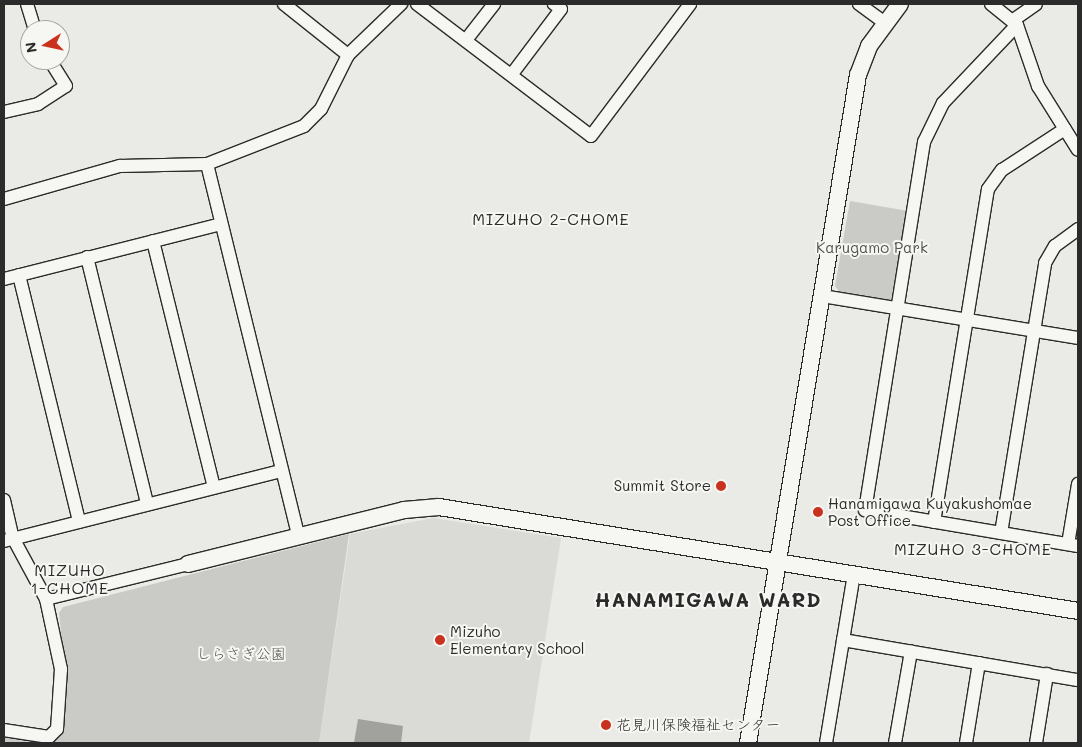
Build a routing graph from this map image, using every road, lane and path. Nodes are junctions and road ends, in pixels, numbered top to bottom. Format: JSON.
{"nodes":[{"id":1,"x":26,"y":4,"type":"edge"},
{"id":2,"x":284,"y":4,"type":"edge"},
{"id":3,"x":401,"y":4,"type":"edge"},
{"id":4,"x":417,"y":4,"type":"edge"},
{"id":5,"x":494,"y":4,"type":"edge"},
{"id":6,"x":554,"y":4,"type":"edge"},
{"id":7,"x":690,"y":4,"type":"edge"},
{"id":8,"x":859,"y":4,"type":"edge"},
{"id":9,"x":900,"y":4,"type":"edge"},
{"id":10,"x":991,"y":4,"type":"edge"},
{"id":11,"x":1036,"y":4,"type":"edge"},
{"id":12,"x":32,"y":20,"type":"edge"},
{"id":13,"x":885,"y":23,"type":"junction"},
{"id":14,"x":1014,"y":23,"type":"junction"},
{"id":15,"x":466,"y":40,"type":"junction"},
{"id":16,"x":348,"y":55,"type":"junction"},
{"id":17,"x":56,"y":70,"type":"edge"},
{"id":18,"x":512,"y":74,"type":"junction"},
{"id":19,"x":4,"y":112,"type":"edge"},
{"id":20,"x":1065,"y":129,"type":"junction"},
{"id":21,"x":1078,"y":150,"type":"edge"},
{"id":22,"x":208,"y":164,"type":"junction"},
{"id":23,"x":4,"y":199,"type":"edge"},
{"id":24,"x":221,"y":224,"type":"junction"},
{"id":25,"x":1078,"y":228,"type":"edge"},
{"id":26,"x":153,"y":241,"type":"junction"},
{"id":27,"x":87,"y":258,"type":"junction"},
{"id":28,"x":19,"y":275,"type":"junction"},
{"id":29,"x":4,"y":279,"type":"edge"},
{"id":30,"x":822,"y":296,"type":"junction"},
{"id":31,"x":898,"y":309,"type":"junction"},
{"id":32,"x":965,"y":320,"type":"junction"},
{"id":33,"x":1033,"y":331,"type":"junction"},
{"id":34,"x":1078,"y":338,"type":"edge"},
{"id":35,"x":281,"y":472,"type":"junction"},
{"id":36,"x":1078,"y":484,"type":"edge"},
{"id":37,"x":214,"y":487,"type":"junction"},
{"id":38,"x":4,"y":500,"type":"edge"},
{"id":39,"x":147,"y":504,"type":"junction"},
{"id":40,"x":79,"y":522,"type":"junction"},
{"id":41,"x":934,"y":522,"type":"junction"},
{"id":42,"x":1001,"y":533,"type":"junction"},
{"id":43,"x":298,"y":534,"type":"junction"},
{"id":44,"x":8,"y":539,"type":"edge"},
{"id":45,"x":1073,"y":545,"type":"edge"},
{"id":46,"x":778,"y":560,"type":"junction"},
{"id":47,"x":188,"y":564,"type":"joint"},
{"id":48,"x":854,"y":574,"type":"junction"},
{"id":49,"x":46,"y":599,"type":"junction"},
{"id":50,"x":1078,"y":611,"type":"edge"},
{"id":51,"x":843,"y":640,"type":"junction"},
{"id":52,"x":911,"y":651,"type":"junction"},
{"id":53,"x":979,"y":663,"type":"junction"},
{"id":54,"x":1047,"y":674,"type":"junction"},
{"id":55,"x":1078,"y":680,"type":"edge"},
{"id":56,"x":4,"y":730,"type":"edge"},
{"id":57,"x":748,"y":743,"type":"edge"},
{"id":58,"x":826,"y":743,"type":"edge"},
{"id":59,"x":895,"y":743,"type":"edge"},
{"id":60,"x":966,"y":743,"type":"edge"},
{"id":61,"x":1036,"y":743,"type":"edge"}],
"edges":[{"from":1,"to":12,"type":"street"},
{"from":2,"to":16,"type":"street"},
{"from":3,"to":16,"type":"street"},
{"from":4,"to":15,"type":"street"},
{"from":5,"to":15,"type":"street"},
{"from":6,"to":18,"type":"street"},
{"from":7,"to":18,"type":"street"},
{"from":8,"to":13,"type":"street"},
{"from":9,"to":13,"type":"street"},
{"from":10,"to":14,"type":"street"},
{"from":11,"to":14,"type":"street"},
{"from":13,"to":30,"type":"street"},
{"from":14,"to":20,"type":"street"},
{"from":14,"to":31,"type":"street"},
{"from":15,"to":18,"type":"street"},
{"from":16,"to":22,"type":"street"},
{"from":17,"to":19,"type":"street"},
{"from":20,"to":21,"type":"street"},
{"from":20,"to":32,"type":"street"},
{"from":22,"to":23,"type":"street"},
{"from":22,"to":24,"type":"street"},
{"from":24,"to":26,"type":"street"},
{"from":24,"to":35,"type":"street"},
{"from":25,"to":33,"type":"street"},
{"from":26,"to":27,"type":"street"},
{"from":26,"to":37,"type":"street"},
{"from":27,"to":28,"type":"street"},
{"from":27,"to":39,"type":"street"},
{"from":28,"to":29,"type":"street"},
{"from":28,"to":40,"type":"street"},
{"from":30,"to":31,"type":"street"},
{"from":30,"to":46,"type":"street"},
{"from":31,"to":32,"type":"street"},
{"from":31,"to":41,"type":"street"},
{"from":32,"to":33,"type":"street"},
{"from":32,"to":41,"type":"street"},
{"from":33,"to":34,"type":"street"},
{"from":33,"to":42,"type":"street"},
{"from":35,"to":37,"type":"street"},
{"from":35,"to":43,"type":"street"},
{"from":36,"to":45,"type":"street"},
{"from":37,"to":39,"type":"street"},
{"from":38,"to":44,"type":"street"},
{"from":39,"to":40,"type":"street"},
{"from":40,"to":44,"type":"street"},
{"from":41,"to":42,"type":"street"},
{"from":42,"to":45,"type":"street"},
{"from":43,"to":46,"type":"street"},
{"from":43,"to":47,"type":"street"},
{"from":44,"to":49,"type":"street"},
{"from":46,"to":48,"type":"street"},
{"from":46,"to":57,"type":"street"},
{"from":47,"to":49,"type":"street"},
{"from":48,"to":50,"type":"street"},
{"from":48,"to":51,"type":"street"},
{"from":49,"to":56,"type":"street"},
{"from":51,"to":52,"type":"street"},
{"from":51,"to":58,"type":"street"},
{"from":52,"to":53,"type":"street"},
{"from":52,"to":59,"type":"street"},
{"from":53,"to":54,"type":"street"},
{"from":53,"to":60,"type":"street"},
{"from":54,"to":55,"type":"street"},
{"from":54,"to":61,"type":"street"}]}
